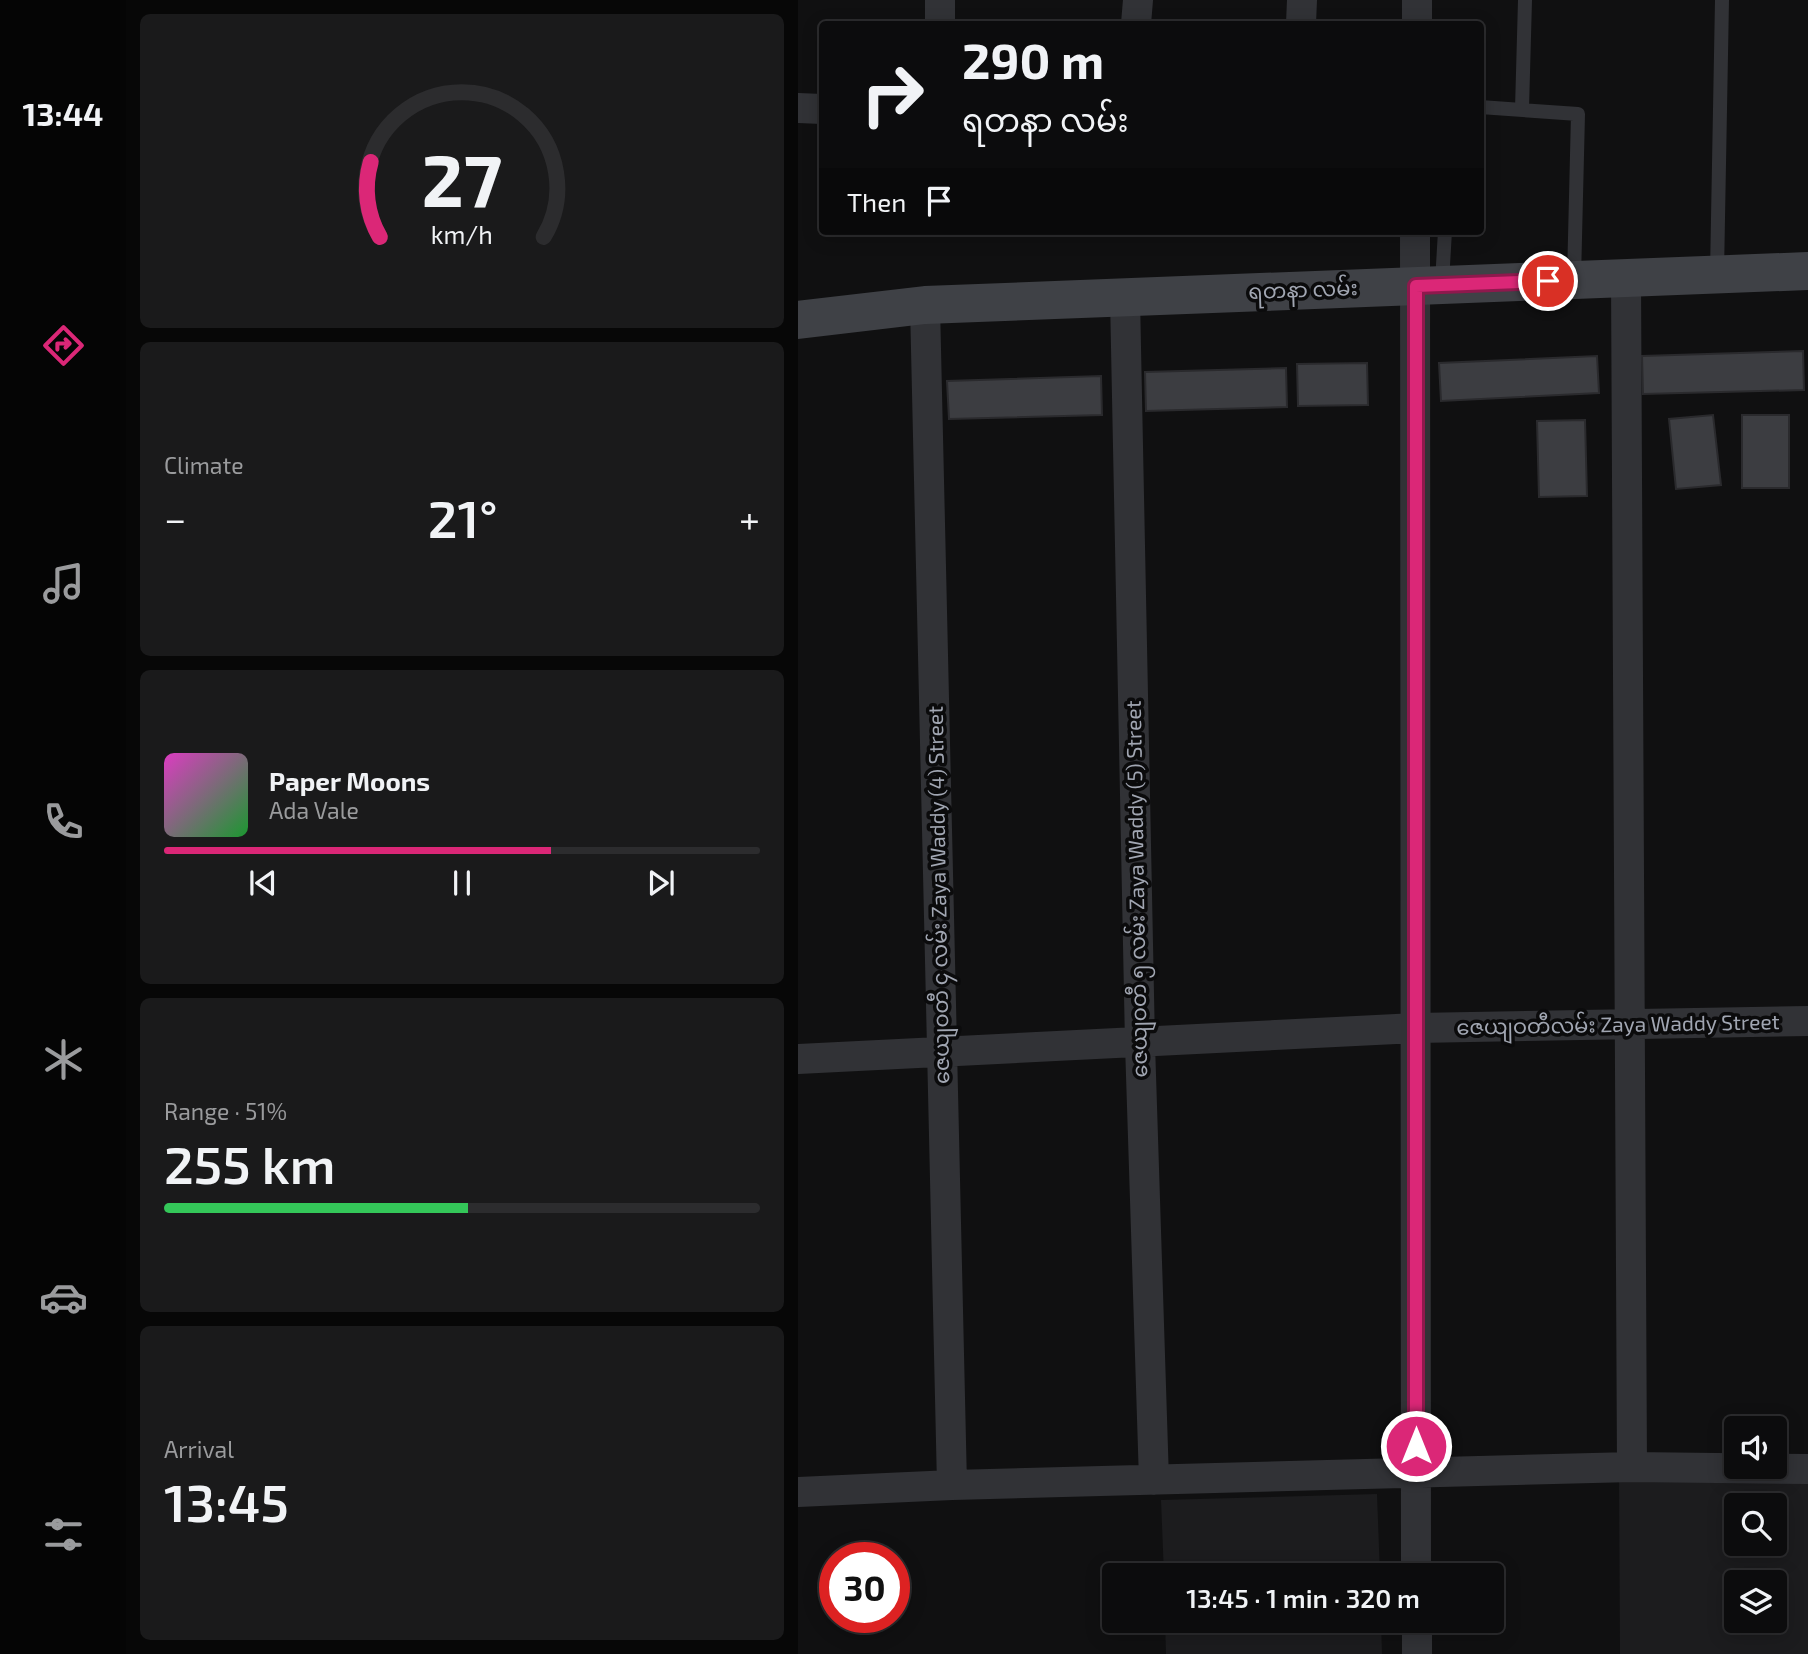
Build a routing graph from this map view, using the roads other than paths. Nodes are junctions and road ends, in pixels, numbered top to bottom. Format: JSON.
{"nodes":[{"id":1,"x":940,"y":0,"type":"edge"},
{"id":2,"x":1138,"y":0,"type":"edge"},
{"id":3,"x":1302,"y":0,"type":"edge"},
{"id":4,"x":1418,"y":0,"type":"edge"},
{"id":5,"x":1525,"y":0,"type":"edge"},
{"id":6,"x":1721,"y":0,"type":"edge"},
{"id":7,"x":940,"y":21,"type":"edge"},
{"id":8,"x":1136,"y":21,"type":"edge"},
{"id":9,"x":1301,"y":21,"type":"edge"},
{"id":10,"x":1417,"y":21,"type":"edge"},
{"id":11,"x":1484,"y":107,"type":"edge"},
{"id":12,"x":798,"y":108,"type":"edge"},
{"id":13,"x":819,"y":109,"type":"edge"},
{"id":14,"x":1522,"y":109,"type":"junction"},
{"id":15,"x":1416,"y":235,"type":"edge"},
{"id":16,"x":1444,"y":235,"type":"edge"},
{"id":17,"x":1808,"y":271,"type":"edge"},
{"id":18,"x":1717,"y":274,"type":"junction"},
{"id":19,"x":1626,"y":278,"type":"junction"},
{"id":20,"x":1574,"y":280,"type":"junction"},
{"id":21,"x":1429,"y":285,"type":"junction"},
{"id":22,"x":1125,"y":298,"type":"junction"},
{"id":23,"x":925,"y":305,"type":"junction"},
{"id":24,"x":798,"y":320,"type":"edge"},
{"id":25,"x":1808,"y":1021,"type":"edge"},
{"id":26,"x":1631,"y":1026,"type":"junction"},
{"id":27,"x":1416,"y":1028,"type":"junction"},
{"id":28,"x":1140,"y":1044,"type":"junction"},
{"id":29,"x":943,"y":1054,"type":"junction"},
{"id":30,"x":798,"y":1059,"type":"edge"},
{"id":31,"x":1632,"y":1467,"type":"junction"},
{"id":32,"x":1808,"y":1469,"type":"edge"},
{"id":33,"x":1416,"y":1474,"type":"junction"},
{"id":34,"x":1154,"y":1480,"type":"junction"},
{"id":35,"x":952,"y":1485,"type":"junction"},
{"id":36,"x":798,"y":1492,"type":"edge"},
{"id":37,"x":1416,"y":1563,"type":"edge"},
{"id":38,"x":1417,"y":1633,"type":"edge"},
{"id":39,"x":1417,"y":1654,"type":"edge"}],
"edges":[{"from":1,"to":7,"type":"street"},
{"from":2,"to":8,"type":"street"},
{"from":3,"to":9,"type":"street"},
{"from":4,"to":10,"type":"street"},
{"from":5,"to":14,"type":"lane"},
{"from":6,"to":18,"type":"lane"},
{"from":11,"to":14,"type":"lane"},
{"from":12,"to":13,"type":"street"},
{"from":14,"to":20,"type":"lane"},
{"from":15,"to":21,"type":"street"},
{"from":16,"to":21,"type":"lane"},
{"from":17,"to":18,"type":"main road","name":"ရတနာ လမ်း"},
{"from":18,"to":19,"type":"main road","name":"ရတနာ လမ်း"},
{"from":19,"to":20,"type":"main road","name":"ရတနာ လမ်း"},
{"from":19,"to":26,"type":"street"},
{"from":20,"to":21,"type":"main road","name":"ရတနာ လမ်း"},
{"from":21,"to":22,"type":"main road","name":"ရတနာ လမ်း"},
{"from":21,"to":27,"type":"street"},
{"from":22,"to":23,"type":"main road","name":"ရတနာ လမ်း"},
{"from":22,"to":28,"type":"street","name":"ဇေယျဝတီ ၅ လမ်း Zaya Waddy (5) Street"},
{"from":23,"to":24,"type":"main road","name":"ရတနာ လမ်း"},
{"from":23,"to":29,"type":"street","name":"ဇေယျဝတီ ၄ လမ်း Zaya Waddy (4) Street"},
{"from":25,"to":26,"type":"street","name":"ဇေယျဝတီလမ်း Zaya Waddy Street"},
{"from":26,"to":27,"type":"street","name":"ဇေယျဝတီလမ်း Zaya Waddy Street"},
{"from":26,"to":31,"type":"street"},
{"from":27,"to":28,"type":"street","name":"ဇေယျဝတီလမ်း Zaya Waddy Street"},
{"from":27,"to":33,"type":"street"},
{"from":28,"to":29,"type":"street","name":"ဇေယျဝတီလမ်း Zaya Waddy Street"},
{"from":28,"to":34,"type":"street","name":"ဇေယျဝတီ ၅ လမ်း Zaya Waddy (5) Street"},
{"from":29,"to":30,"type":"street","name":"ဇေယျဝတီလမ်း Zaya Waddy Street"},
{"from":29,"to":35,"type":"street","name":"ဇေယျဝတီ ၄ လမ်း Zaya Waddy (4) Street"},
{"from":31,"to":32,"type":"street"},
{"from":31,"to":33,"type":"street"},
{"from":33,"to":34,"type":"street"},
{"from":33,"to":37,"type":"street"},
{"from":34,"to":35,"type":"street"},
{"from":35,"to":36,"type":"street"},
{"from":38,"to":39,"type":"street"}]}
